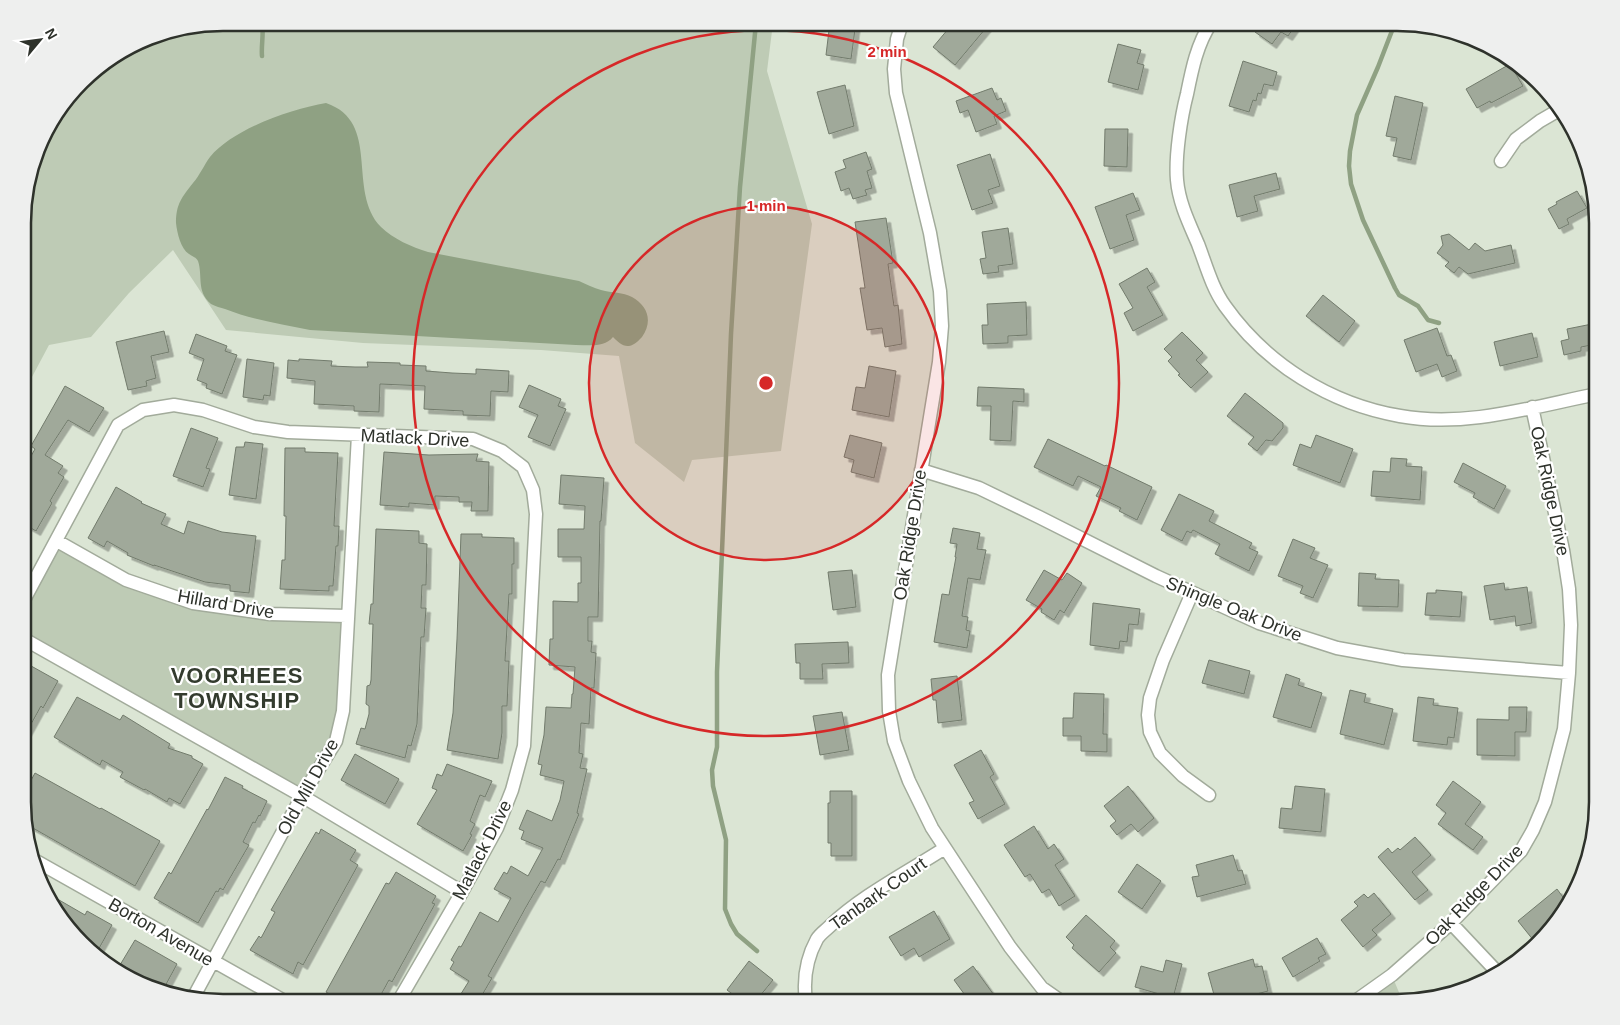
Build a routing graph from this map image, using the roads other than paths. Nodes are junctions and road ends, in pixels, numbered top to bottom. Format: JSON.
{"nodes":[{"id":1,"x":899,"y":31,"type":"edge"},
{"id":2,"x":1207,"y":31,"type":"edge"},
{"id":3,"x":1553,"y":113,"type":"edge"},
{"id":4,"x":1501,"y":161,"type":"dead end"},
{"id":5,"x":1589,"y":396,"type":"edge"},
{"id":6,"x":1532,"y":407,"type":"junction"},
{"id":7,"x":358,"y":435,"type":"junction"},
{"id":8,"x":921,"y":470,"type":"junction"},
{"id":9,"x":57,"y":541,"type":"junction"},
{"id":10,"x":31,"y":587,"type":"edge"},
{"id":11,"x":1192,"y":593,"type":"junction"},
{"id":12,"x":347,"y":616,"type":"junction"},
{"id":13,"x":31,"y":643,"type":"edge"},
{"id":14,"x":1569,"y":673,"type":"junction"},
{"id":15,"x":1209,"y":795,"type":"dead end"},
{"id":16,"x":302,"y":796,"type":"junction"},
{"id":17,"x":945,"y":848,"type":"junction"},
{"id":18,"x":41,"y":864,"type":"edge"},
{"id":19,"x":462,"y":892,"type":"junction"},
{"id":20,"x":1451,"y":923,"type":"junction"},
{"id":21,"x":214,"y":963,"type":"junction"},
{"id":22,"x":1493,"y":967,"type":"edge"},
{"id":23,"x":197,"y":992,"type":"edge"},
{"id":24,"x":271,"y":994,"type":"edge"},
{"id":25,"x":403,"y":994,"type":"edge"},
{"id":26,"x":805,"y":994,"type":"edge"},
{"id":27,"x":1051,"y":994,"type":"edge"},
{"id":28,"x":1365,"y":994,"type":"edge"}],
"edges":[{"from":1,"to":8,"type":"street","name":"Oak Ridge Drive"},
{"from":2,"to":6,"type":"street"},
{"from":3,"to":4,"type":"street"},
{"from":5,"to":6,"type":"street"},
{"from":6,"to":14,"type":"street","name":"Oak Ridge Drive"},
{"from":7,"to":9,"type":"street","name":"Matlack Drive"},
{"from":7,"to":12,"type":"street","name":"Old Mill Drive"},
{"from":7,"to":19,"type":"street","name":"Matlack Drive"},
{"from":8,"to":11,"type":"street","name":"Shingle Oak Drive"},
{"from":8,"to":17,"type":"street","name":"Oak Ridge Drive"},
{"from":9,"to":10,"type":"street","name":"Matlack Drive"},
{"from":9,"to":12,"type":"street","name":"Hillard Drive"},
{"from":11,"to":14,"type":"street","name":"Shingle Oak Drive"},
{"from":11,"to":15,"type":"street"},
{"from":12,"to":16,"type":"street","name":"Old Mill Drive"},
{"from":13,"to":16,"type":"street"},
{"from":14,"to":20,"type":"street","name":"Oak Ridge Drive"},
{"from":16,"to":19,"type":"street"},
{"from":16,"to":21,"type":"street","name":"Old Mill Drive"},
{"from":17,"to":26,"type":"street","name":"Tanbark Court"},
{"from":17,"to":27,"type":"street","name":"Oak Ridge Drive"},
{"from":18,"to":21,"type":"street","name":"Borton Avenue"},
{"from":19,"to":25,"type":"street","name":"Matlack Drive"},
{"from":20,"to":22,"type":"street"},
{"from":20,"to":28,"type":"street","name":"Oak Ridge Drive"},
{"from":21,"to":23,"type":"street","name":"Old Mill Drive"},
{"from":21,"to":24,"type":"street","name":"Borton Avenue"}]}
